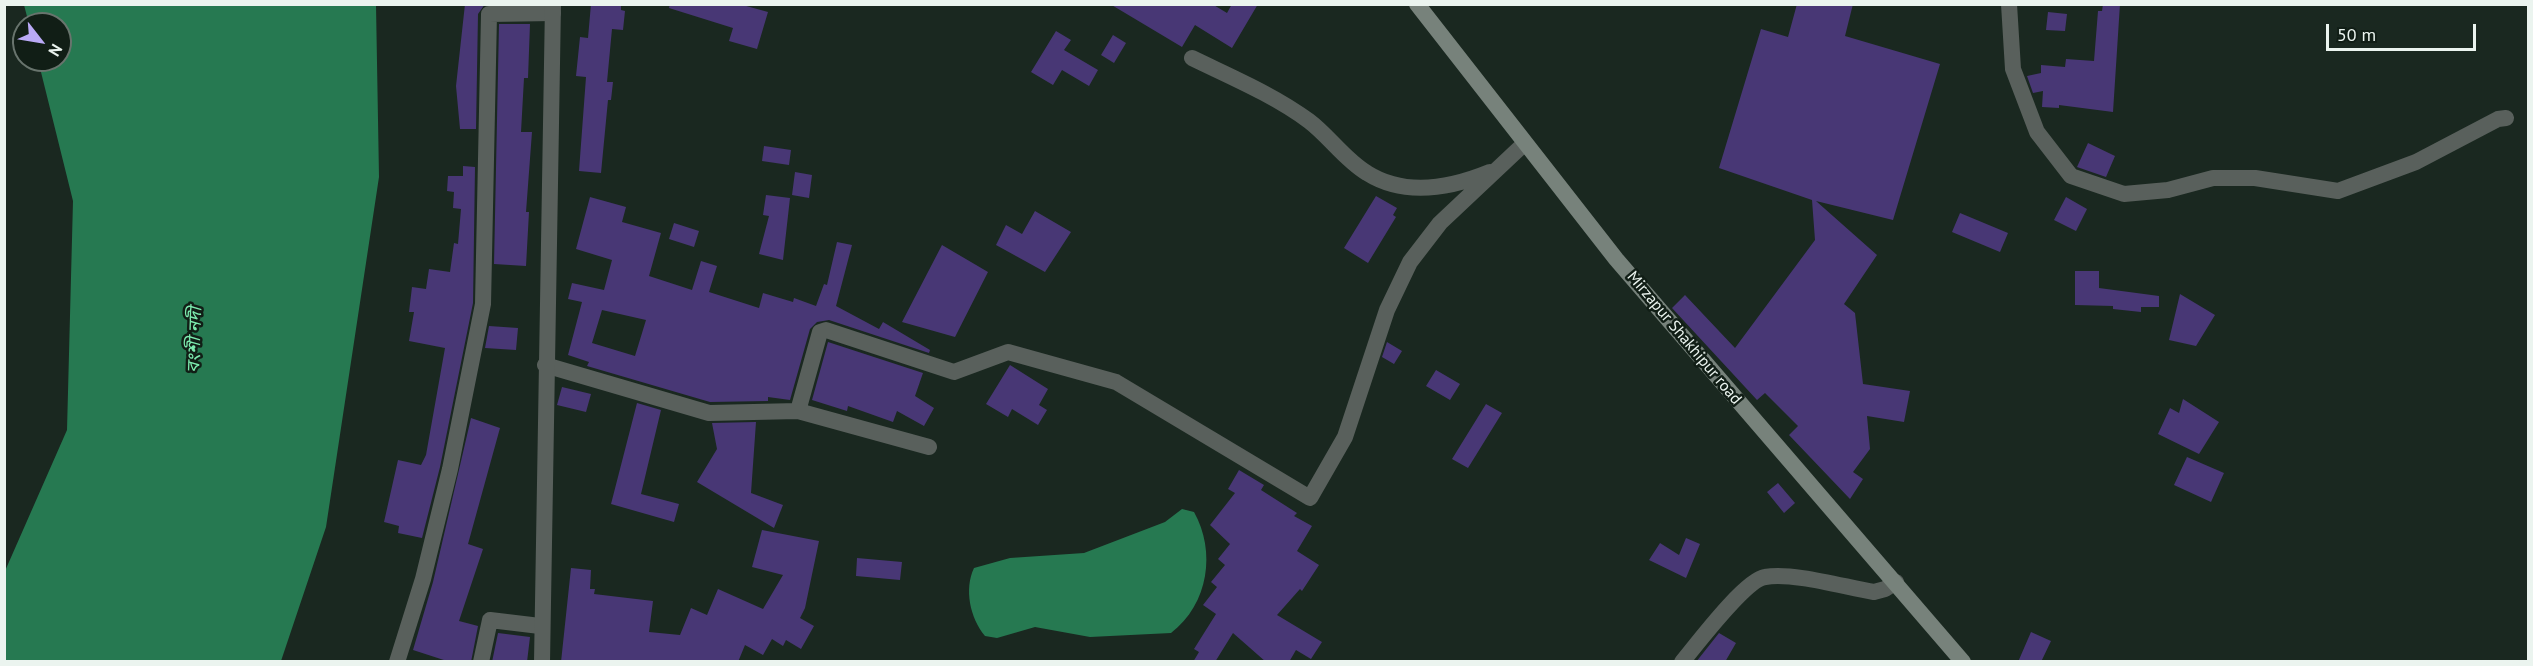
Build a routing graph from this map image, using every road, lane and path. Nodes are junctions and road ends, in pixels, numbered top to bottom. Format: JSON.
{"nodes":[{"id":1,"x":1417,"y":4,"type":"edge"},
{"id":2,"x":2009,"y":4,"type":"edge"},
{"id":3,"x":553,"y":9,"type":"edge"},
{"id":4,"x":1192,"y":58,"type":"dead end"},
{"id":5,"x":2506,"y":118,"type":"dead end"},
{"id":6,"x":1525,"y":143,"type":"junction"},
{"id":7,"x":1499,"y":168,"type":"junction"},
{"id":8,"x":545,"y":365,"type":"junction"},
{"id":9,"x":798,"y":411,"type":"junction"},
{"id":10,"x":929,"y":447,"type":"dead end"},
{"id":11,"x":1896,"y":582,"type":"junction"},
{"id":12,"x":540,"y":626,"type":"junction"},
{"id":13,"x":396,"y":662,"type":"edge"},
{"id":14,"x":481,"y":662,"type":"edge"},
{"id":15,"x":542,"y":662,"type":"edge"},
{"id":16,"x":1682,"y":662,"type":"edge"},
{"id":17,"x":1963,"y":662,"type":"edge"}],
"edges":[{"from":1,"to":6,"type":"main road","name":"Mirzapur Shakhipur road"},
{"from":2,"to":5,"type":"street"},
{"from":3,"to":8,"type":"street"},
{"from":3,"to":13,"type":"street"},
{"from":4,"to":7,"type":"street"},
{"from":6,"to":7,"type":"street"},
{"from":6,"to":11,"type":"main road","name":"Mirzapur Shakhipur road"},
{"from":7,"to":9,"type":"street"},
{"from":8,"to":9,"type":"street"},
{"from":8,"to":12,"type":"street"},
{"from":9,"to":10,"type":"street"},
{"from":11,"to":16,"type":"street"},
{"from":11,"to":17,"type":"main road","name":"Mirzapur Shakhipur road"},
{"from":12,"to":14,"type":"street"},
{"from":12,"to":15,"type":"street"}]}
